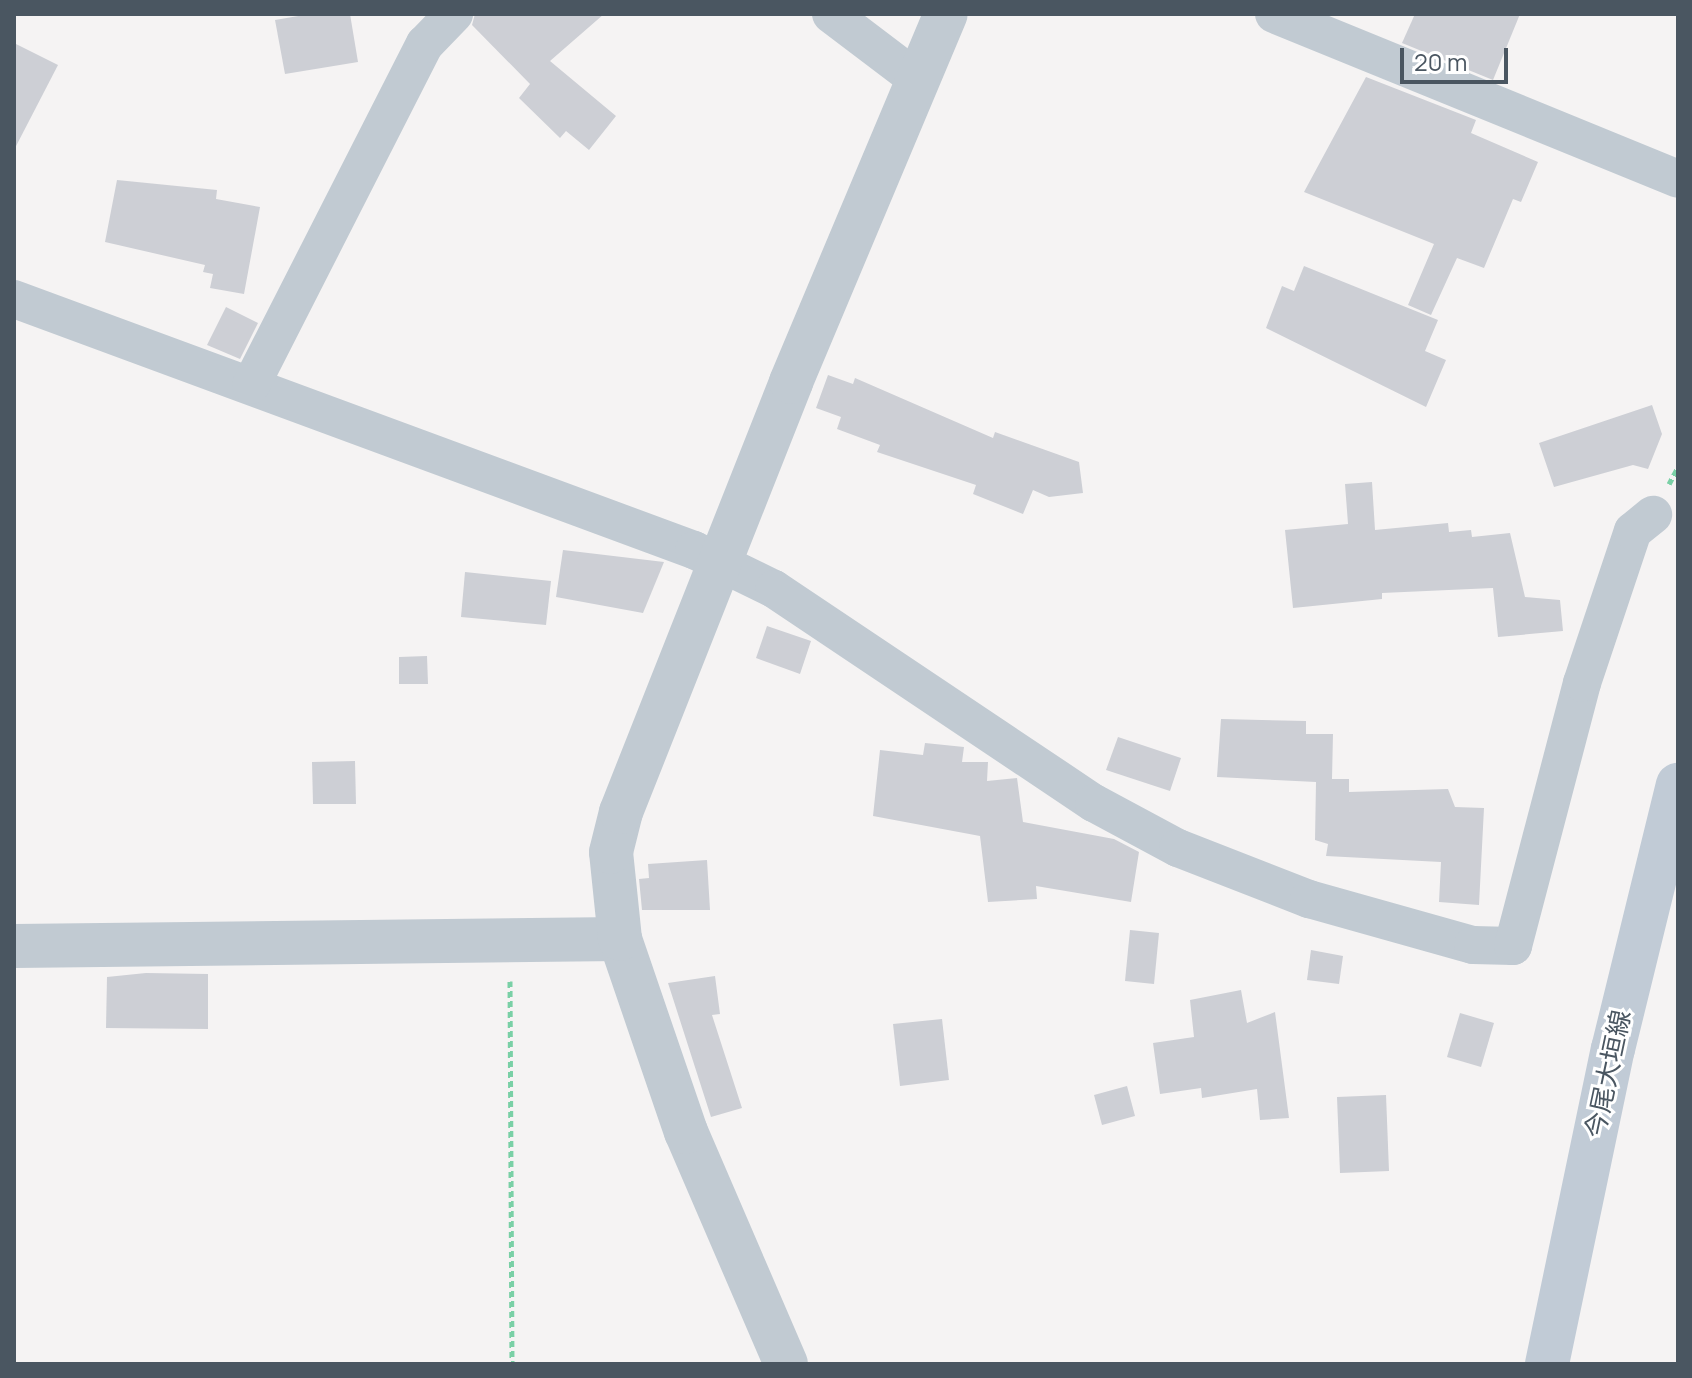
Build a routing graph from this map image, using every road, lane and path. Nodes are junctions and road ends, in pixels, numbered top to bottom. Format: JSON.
{"nodes":[{"id":1,"x":454,"y":14,"type":"edge"},
{"id":2,"x":831,"y":14,"type":"edge"},
{"id":3,"x":946,"y":14,"type":"edge"},
{"id":4,"x":1274,"y":14,"type":"edge"},
{"id":5,"x":918,"y":80,"type":"junction"},
{"id":6,"x":1678,"y":179,"type":"edge"},
{"id":7,"x":14,"y":299,"type":"edge"},
{"id":8,"x":251,"y":385,"type":"junction"},
{"id":9,"x":1653,"y":515,"type":"dead end"},
{"id":10,"x":719,"y":568,"type":"junction"},
{"id":11,"x":1678,"y":785,"type":"edge"},
{"id":12,"x":620,"y":939,"type":"junction"},
{"id":13,"x":516,"y":944,"type":"junction"},
{"id":14,"x":14,"y":946,"type":"edge"},
{"id":15,"x":512,"y":1364,"type":"edge"},
{"id":16,"x":786,"y":1364,"type":"edge"},
{"id":17,"x":1547,"y":1364,"type":"edge"}],
"edges":[{"from":1,"to":8,"type":"street"},
{"from":2,"to":5,"type":"street"},
{"from":3,"to":5,"type":"street"},
{"from":4,"to":6,"type":"street"},
{"from":5,"to":10,"type":"street"},
{"from":7,"to":8,"type":"street"},
{"from":8,"to":10,"type":"street"},
{"from":9,"to":10,"type":"street"},
{"from":10,"to":12,"type":"street"},
{"from":11,"to":17,"type":"main road","name":"今尾大垣線"},
{"from":12,"to":13,"type":"street"},
{"from":12,"to":16,"type":"street"},
{"from":13,"to":14,"type":"street"},
{"from":13,"to":15,"type":"path"}]}
